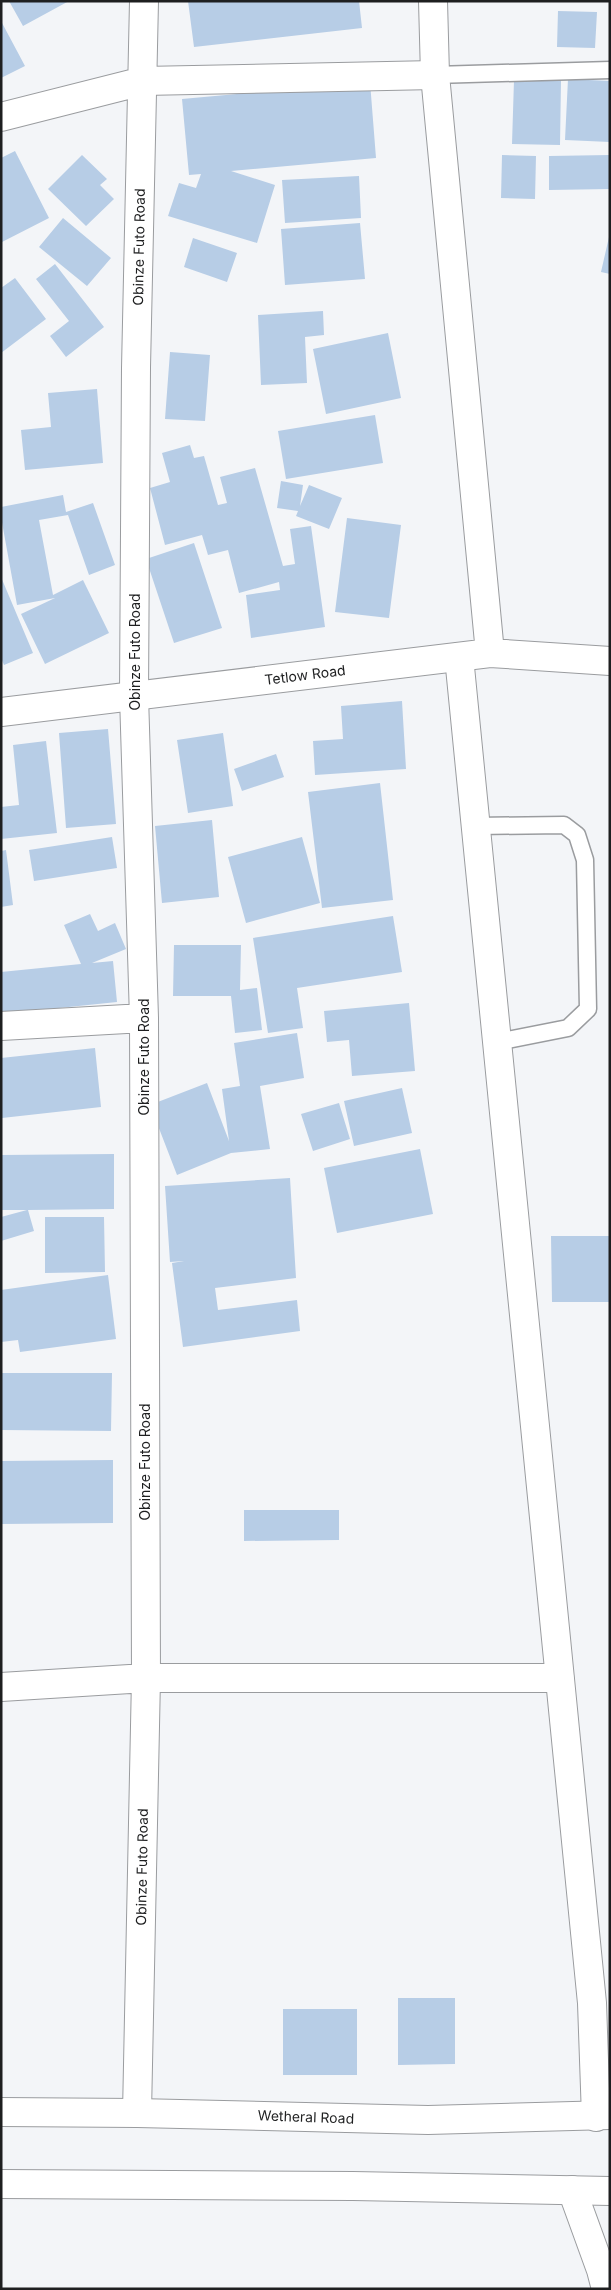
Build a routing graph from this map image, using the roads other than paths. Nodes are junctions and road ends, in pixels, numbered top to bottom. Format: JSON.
{"nodes":[{"id":1,"x":144,"y":1,"type":"edge"},
{"id":2,"x":432,"y":1,"type":"edge"},
{"id":3,"x":610,"y":70,"type":"edge"},
{"id":4,"x":435,"y":76,"type":"junction"},
{"id":5,"x":143,"y":81,"type":"junction"},
{"id":6,"x":1,"y":117,"type":"edge"},
{"id":7,"x":490,"y":653,"type":"junction"},
{"id":8,"x":459,"y":657,"type":"junction"},
{"id":9,"x":610,"y":660,"type":"edge"},
{"id":10,"x":134,"y":696,"type":"junction"},
{"id":11,"x":1,"y":712,"type":"edge"},
{"id":12,"x":476,"y":826,"type":"junction"},
{"id":13,"x":144,"y":1018,"type":"junction"},
{"id":14,"x":1,"y":1026,"type":"edge"},
{"id":15,"x":496,"y":1042,"type":"junction"},
{"id":16,"x":146,"y":1678,"type":"junction"},
{"id":17,"x":560,"y":1678,"type":"junction"},
{"id":18,"x":1,"y":1687,"type":"edge"},
{"id":19,"x":1,"y":2112,"type":"edge"},
{"id":20,"x":137,"y":2112,"type":"junction"},
{"id":21,"x":603,"y":2116,"type":"edge"},
{"id":22,"x":1,"y":2184,"type":"edge"},
{"id":23,"x":572,"y":2190,"type":"junction"},
{"id":24,"x":610,"y":2191,"type":"edge"},
{"id":25,"x":606,"y":2289,"type":"edge"}],
"edges":[{"from":1,"to":5,"type":"street","name":"Obinze Futo Road"},
{"from":2,"to":4,"type":"street"},
{"from":3,"to":4,"type":"lane"},
{"from":4,"to":5,"type":"street"},
{"from":4,"to":7,"type":"street"},
{"from":5,"to":6,"type":"street"},
{"from":5,"to":10,"type":"street","name":"Obinze Futo Road"},
{"from":7,"to":8,"type":"street","name":"Tetlow Road"},
{"from":7,"to":9,"type":"street","name":"Tetlow Road"},
{"from":8,"to":10,"type":"street","name":"Tetlow Road"},
{"from":8,"to":12,"type":"street"},
{"from":10,"to":11,"type":"street","name":"Tetlow Road"},
{"from":10,"to":13,"type":"street","name":"Obinze Futo Road"},
{"from":12,"to":15,"type":"street"},
{"from":12,"to":15,"type":"lane"},
{"from":13,"to":14,"type":"street"},
{"from":13,"to":16,"type":"street","name":"Obinze Futo Road"},
{"from":15,"to":17,"type":"street"},
{"from":16,"to":17,"type":"street"},
{"from":16,"to":18,"type":"street"},
{"from":16,"to":20,"type":"street","name":"Obinze Futo Road"},
{"from":17,"to":21,"type":"street"},
{"from":19,"to":20,"type":"street","name":"Wetheral Road"},
{"from":20,"to":21,"type":"street","name":"Wetheral Road"},
{"from":22,"to":23,"type":"street"},
{"from":23,"to":24,"type":"street"},
{"from":23,"to":25,"type":"street"}]}
